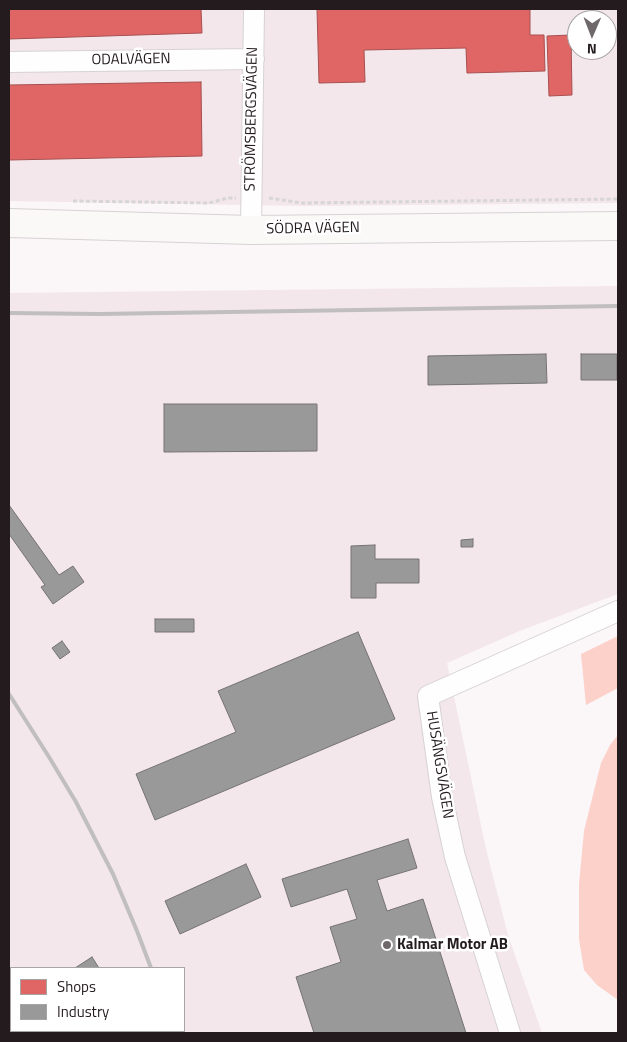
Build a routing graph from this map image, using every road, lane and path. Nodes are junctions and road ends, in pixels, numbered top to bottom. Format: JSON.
{"nodes":[{"id":1,"x":254,"y":9,"type":"edge"},
{"id":2,"x":254,"y":59,"type":"junction"},
{"id":3,"x":9,"y":62,"type":"edge"},
{"id":4,"x":251,"y":198,"type":"junction"},
{"id":5,"x":618,"y":200,"type":"edge"},
{"id":6,"x":66,"y":201,"type":"dead end"},
{"id":7,"x":9,"y":223,"type":"edge"},
{"id":8,"x":618,"y":226,"type":"edge"},
{"id":9,"x":250,"y":230,"type":"junction"},
{"id":10,"x":618,"y":611,"type":"edge"},
{"id":11,"x":510,"y":1033,"type":"edge"}],
"edges":[{"from":1,"to":2,"type":"street","name":"STRÖMSBERGSVÄGEN"},
{"from":2,"to":3,"type":"street","name":"ODALVÄGEN"},
{"from":2,"to":4,"type":"street","name":"STRÖMSBERGSVÄGEN"},
{"from":4,"to":5,"type":"path"},
{"from":4,"to":6,"type":"path"},
{"from":4,"to":9,"type":"street","name":"STRÖMSBERGSVÄGEN"},
{"from":7,"to":9,"type":"main road","name":"SÖDRA VÄGEN"},
{"from":8,"to":9,"type":"main road","name":"SÖDRA VÄGEN"},
{"from":10,"to":11,"type":"street","name":"HUSÄNGSVÄGEN"}]}
